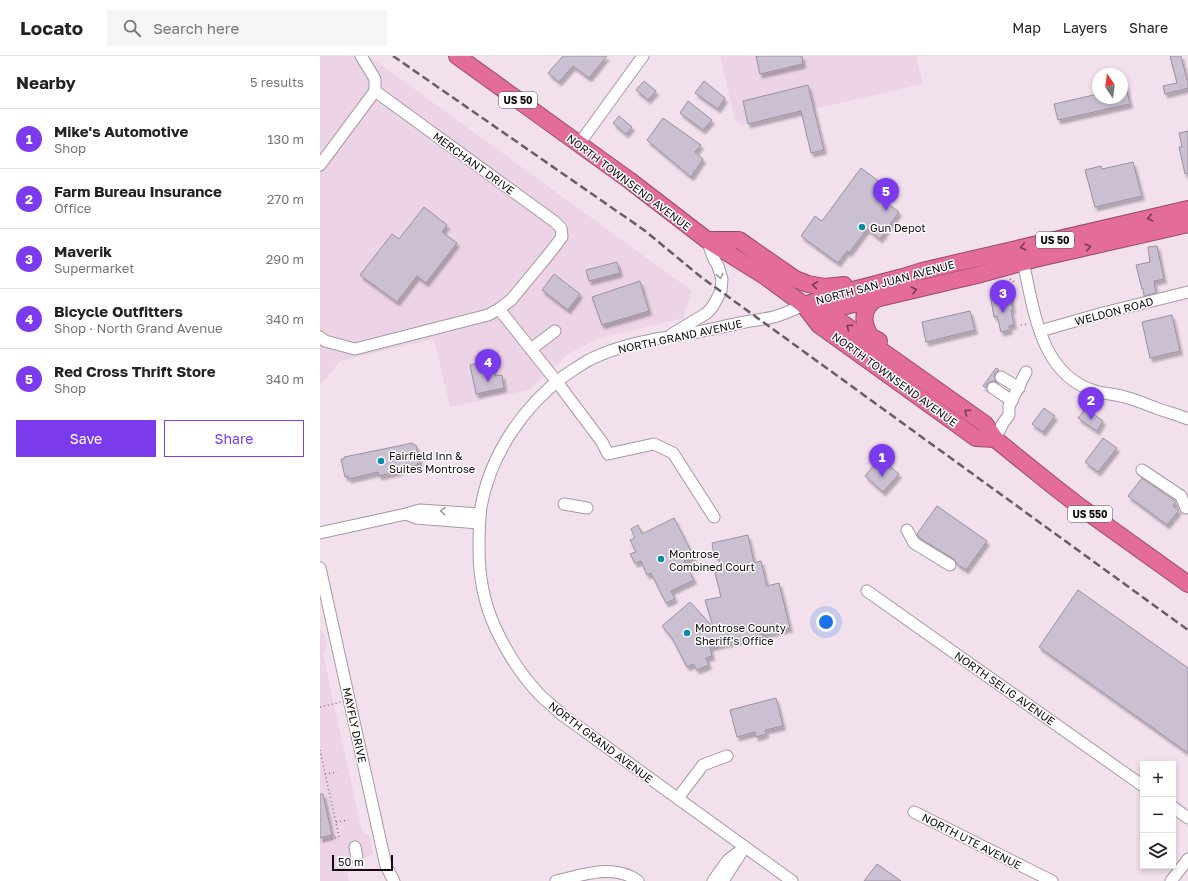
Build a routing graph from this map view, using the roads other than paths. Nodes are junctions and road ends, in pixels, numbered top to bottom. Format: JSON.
{"nodes":[{"id":1,"x":361,"y":56,"type":"edge"},
{"id":2,"x":457,"y":56,"type":"edge"},
{"id":3,"x":643,"y":56,"type":"edge"},
{"id":4,"x":375,"y":91,"type":"junction"},
{"id":5,"x":579,"y":144,"type":"junction"},
{"id":6,"x":320,"y":165,"type":"edge"},
{"id":7,"x":1188,"y":209,"type":"edge"},
{"id":8,"x":1188,"y":224,"type":"edge"},
{"id":9,"x":707,"y":240,"type":"junction"},
{"id":10,"x":965,"y":261,"type":"junction"},
{"id":11,"x":1023,"y":262,"type":"junction"},
{"id":12,"x":922,"y":271,"type":"junction"},
{"id":13,"x":969,"y":277,"type":"junction"},
{"id":14,"x":1188,"y":292,"type":"edge"},
{"id":15,"x":876,"y":299,"type":"junction"},
{"id":16,"x":804,"y":305,"type":"junction"},
{"id":17,"x":499,"y":309,"type":"junction"},
{"id":18,"x":555,"y":331,"type":"dead end"},
{"id":19,"x":1040,"y":331,"type":"junction"},
{"id":20,"x":320,"y":337,"type":"edge"},
{"id":21,"x":667,"y":337,"type":"junction"},
{"id":22,"x":531,"y":349,"type":"junction"},
{"id":23,"x":1026,"y":372,"type":"dead end"},
{"id":24,"x":1001,"y":378,"type":"dead end"},
{"id":25,"x":557,"y":382,"type":"junction"},
{"id":26,"x":930,"y":385,"type":"junction"},
{"id":27,"x":993,"y":388,"type":"dead end"},
{"id":28,"x":1019,"y":388,"type":"junction"},
{"id":29,"x":1012,"y":401,"type":"junction"},
{"id":30,"x":1188,"y":420,"type":"edge"},
{"id":31,"x":994,"y":439,"type":"junction"},
{"id":32,"x":1142,"y":470,"type":"dead end"},
{"id":33,"x":564,"y":504,"type":"dead end"},
{"id":34,"x":587,"y":508,"type":"dead end"},
{"id":35,"x":1186,"y":508,"type":"dead end"},
{"id":36,"x":714,"y":517,"type":"dead end"},
{"id":37,"x":480,"y":519,"type":"junction"},
{"id":38,"x":907,"y":530,"type":"dead end"},
{"id":39,"x":320,"y":532,"type":"edge"},
{"id":40,"x":950,"y":565,"type":"dead end"},
{"id":41,"x":320,"y":568,"type":"edge"},
{"id":42,"x":1188,"y":584,"type":"edge"},
{"id":43,"x":866,"y":591,"type":"dead end"},
{"id":44,"x":727,"y":756,"type":"dead end"},
{"id":45,"x":1140,"y":784,"type":"edge"},
{"id":46,"x":678,"y":798,"type":"junction"},
{"id":47,"x":1176,"y":809,"type":"edge"},
{"id":48,"x":914,"y":812,"type":"dead end"},
{"id":49,"x":1188,"y":818,"type":"edge"},
{"id":50,"x":745,"y":847,"type":"junction"},
{"id":51,"x":1188,"y":858,"type":"edge"},
{"id":52,"x":394,"y":881,"type":"edge"},
{"id":53,"x":556,"y":881,"type":"edge"},
{"id":54,"x":638,"y":881,"type":"edge"},
{"id":55,"x":713,"y":881,"type":"edge"},
{"id":56,"x":723,"y":881,"type":"edge"},
{"id":57,"x":792,"y":881,"type":"edge"},
{"id":58,"x":1052,"y":881,"type":"edge"},
{"id":59,"x":1171,"y":881,"type":"edge"}],
"edges":[{"from":1,"to":4,"type":"street"},
{"from":2,"to":5,"type":"highway","name":"NORTH TOWNSEND AVENUE","number":"US 50"},
{"from":3,"to":5,"type":"street"},
{"from":4,"to":6,"type":"street"},
{"from":4,"to":17,"type":"street","name":"MERCHANT DRIVE"},
{"from":5,"to":9,"type":"highway","name":"NORTH TOWNSEND AVENUE","number":"US 50"},
{"from":7,"to":10,"type":"highway","name":"NORTH SAN JUAN AVENUE","number":"US 50","one_way":true},
{"from":11,"to":8,"type":"highway","name":"NORTH SAN JUAN AVENUE","number":"US 50","one_way":true},
{"from":12,"to":9,"type":"highway","number":"US 50","one_way":true},
{"from":9,"to":16,"type":"highway","name":"NORTH TOWNSEND AVENUE","number":"US 50"},
{"from":9,"to":21,"type":"street","one_way":true},
{"from":10,"to":12,"type":"highway","name":"NORTH SAN JUAN AVENUE","number":"US 50"},
{"from":10,"to":13,"type":"street"},
{"from":11,"to":13,"type":"highway","name":"NORTH SAN JUAN AVENUE","number":"US 50"},
{"from":11,"to":19,"type":"street"},
{"from":12,"to":16,"type":"highway","name":"NORTH SAN JUAN AVENUE","number":"US 50"},
{"from":15,"to":13,"type":"highway","name":"NORTH SAN JUAN AVENUE","number":"US 50","one_way":true},
{"from":14,"to":19,"type":"street","name":"WELDON ROAD"},
{"from":15,"to":16,"type":"highway","name":"NORTH SAN JUAN AVENUE","number":"US 50"},
{"from":15,"to":26,"type":"highway"},
{"from":16,"to":21,"type":"street","name":"NORTH GRAND AVENUE"},
{"from":26,"to":16,"type":"highway","name":"NORTH TOWNSEND AVENUE","number":"US 550","one_way":true},
{"from":16,"to":31,"type":"highway","name":"NORTH TOWNSEND AVENUE"},
{"from":17,"to":20,"type":"street","name":"MERCHANT DRIVE"},
{"from":17,"to":22,"type":"street"},
{"from":18,"to":22,"type":"street"},
{"from":19,"to":30,"type":"street"},
{"from":21,"to":25,"type":"street","name":"NORTH GRAND AVENUE"},
{"from":22,"to":25,"type":"street"},
{"from":23,"to":28,"type":"street"},
{"from":24,"to":28,"type":"street"},
{"from":25,"to":36,"type":"street"},
{"from":25,"to":37,"type":"street","name":"NORTH GRAND AVENUE"},
{"from":31,"to":26,"type":"highway","name":"NORTH TOWNSEND AVENUE","number":"US 550","one_way":true},
{"from":27,"to":29,"type":"street"},
{"from":28,"to":29,"type":"street"},
{"from":29,"to":31,"type":"street"},
{"from":31,"to":42,"type":"highway","name":"NORTH TOWNSEND AVENUE","number":"US 550"},
{"from":32,"to":35,"type":"street"},
{"from":33,"to":34,"type":"street"},
{"from":37,"to":39,"type":"street"},
{"from":37,"to":46,"type":"street","name":"NORTH GRAND AVENUE"},
{"from":38,"to":40,"type":"street"},
{"from":41,"to":52,"type":"street","name":"MAYFLY DRIVE"},
{"from":43,"to":45,"type":"street","name":"NORTH SELIG AVENUE"},
{"from":44,"to":46,"type":"street"},
{"from":46,"to":50,"type":"street","name":"NORTH GRAND AVENUE"},
{"from":47,"to":49,"type":"street"},
{"from":48,"to":58,"type":"street","name":"NORTH UTE AVENUE"},
{"from":50,"to":55,"type":"street"},
{"from":50,"to":56,"type":"street"},
{"from":50,"to":57,"type":"street","name":"NORTH GRAND AVENUE"},
{"from":51,"to":59,"type":"street"},
{"from":53,"to":54,"type":"street"}]}
